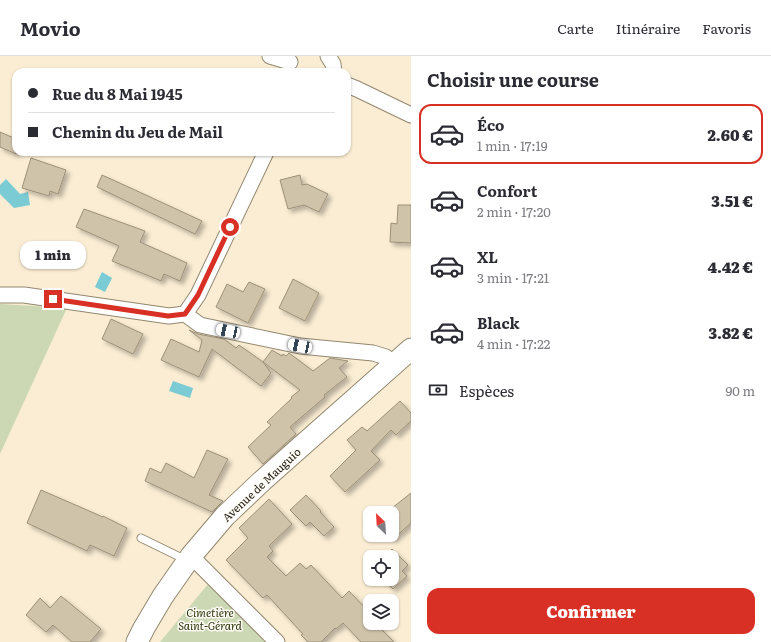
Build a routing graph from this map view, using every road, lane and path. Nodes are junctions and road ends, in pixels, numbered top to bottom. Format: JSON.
{"nodes":[{"id":1,"x":270,"y":56,"type":"edge"},
{"id":2,"x":328,"y":56,"type":"edge"},
{"id":3,"x":290,"y":63,"type":"edge"},
{"id":4,"x":334,"y":68,"type":"edge"},
{"id":5,"x":351,"y":87,"type":"edge"},
{"id":6,"x":411,"y":115,"type":"edge"},
{"id":7,"x":264,"y":156,"type":"edge"},
{"id":8,"x":0,"y":295,"type":"edge"},
{"id":9,"x":185,"y":314,"type":"junction"},
{"id":10,"x":411,"y":349,"type":"edge"},
{"id":11,"x":394,"y":365,"type":"junction"},
{"id":12,"x":141,"y":538,"type":"dead end"},
{"id":13,"x":189,"y":558,"type":"junction"},
{"id":14,"x":137,"y":642,"type":"edge"},
{"id":15,"x":277,"y":642,"type":"edge"}],
"edges":[{"from":1,"to":3,"type":"street"},
{"from":2,"to":4,"type":"street"},
{"from":5,"to":6,"type":"street"},
{"from":7,"to":9,"type":"street"},
{"from":8,"to":9,"type":"street"},
{"from":9,"to":11,"type":"street"},
{"from":10,"to":11,"type":"main road","name":"Avenue de Mauguio"},
{"from":11,"to":13,"type":"main road","name":"Avenue de Mauguio"},
{"from":12,"to":13,"type":"lane"},
{"from":13,"to":14,"type":"main road","name":"Avenue de Mauguio"},
{"from":13,"to":15,"type":"street"}]}
